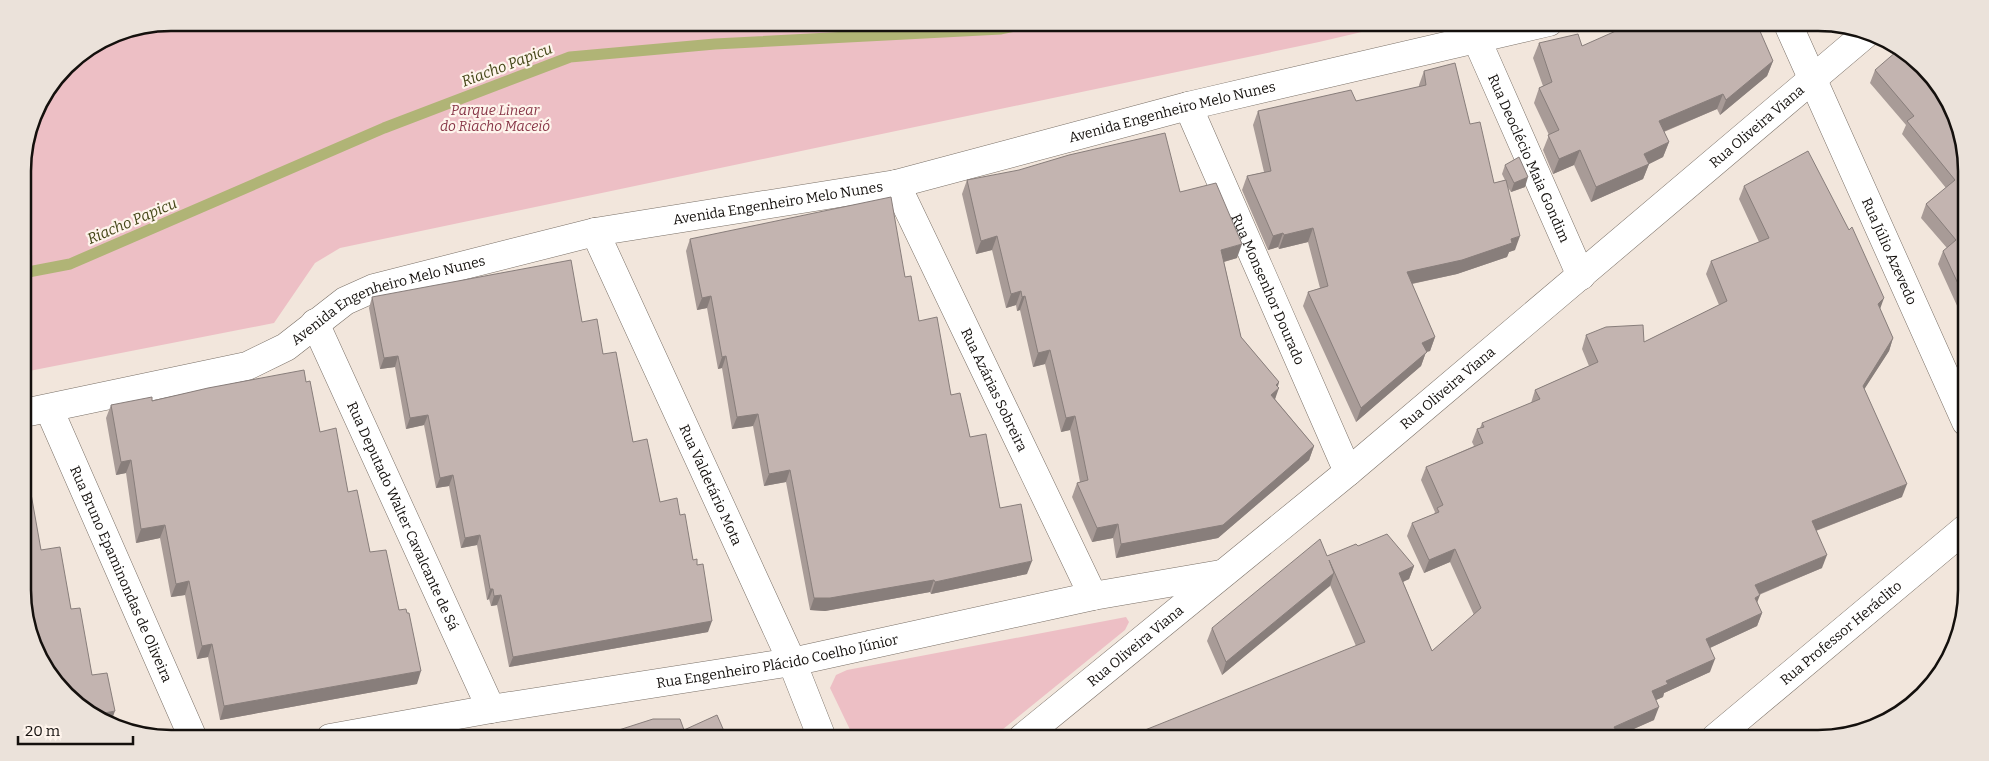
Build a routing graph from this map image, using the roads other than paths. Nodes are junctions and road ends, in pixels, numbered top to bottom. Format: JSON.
{"nodes":[{"id":1,"x":1513,"y":31,"type":"edge"},
{"id":2,"x":1792,"y":31,"type":"edge"},
{"id":3,"x":1861,"y":38,"type":"edge"},
{"id":4,"x":1477,"y":40,"type":"junction"},
{"id":5,"x":1813,"y":80,"type":"junction"},
{"id":6,"x":1188,"y":106,"type":"junction"},
{"id":7,"x":896,"y":184,"type":"junction"},
{"id":8,"x":594,"y":232,"type":"junction"},
{"id":9,"x":1581,"y":276,"type":"junction"},
{"id":10,"x":315,"y":324,"type":"junction"},
{"id":11,"x":1958,"y":404,"type":"edge"},
{"id":12,"x":36,"y":411,"type":"edge"},
{"id":13,"x":1348,"y":472,"type":"junction"},
{"id":14,"x":1958,"y":535,"type":"edge"},
{"id":15,"x":1221,"y":574,"type":"junction"},
{"id":16,"x":1093,"y":596,"type":"junction"},
{"id":17,"x":792,"y":662,"type":"junction"},
{"id":18,"x":491,"y":709,"type":"junction"},
{"id":19,"x":1032,"y":729,"type":"edge"},
{"id":20,"x":1726,"y":729,"type":"edge"},
{"id":21,"x":189,"y":730,"type":"edge"},
{"id":22,"x":382,"y":730,"type":"edge"},
{"id":23,"x":819,"y":730,"type":"edge"}],
"edges":[{"from":1,"to":4,"type":"street","name":"Avenida Engenheiro Melo Nunes"},
{"from":2,"to":5,"type":"street"},
{"from":3,"to":5,"type":"street","name":"Rua Oliveira Viana"},
{"from":4,"to":6,"type":"street","name":"Avenida Engenheiro Melo Nunes"},
{"from":4,"to":9,"type":"street","name":"Rua Deoclécio Maia Gondim"},
{"from":5,"to":9,"type":"street","name":"Rua Oliveira Viana"},
{"from":5,"to":11,"type":"street","name":"Rua Júlio Azevedo"},
{"from":6,"to":7,"type":"street","name":"Avenida Engenheiro Melo Nunes"},
{"from":6,"to":13,"type":"street","name":"Rua Monsenhor Dourado"},
{"from":7,"to":8,"type":"street","name":"Avenida Engenheiro Melo Nunes"},
{"from":7,"to":16,"type":"street","name":"Rua Azárias Sobreira"},
{"from":8,"to":10,"type":"street","name":"Avenida Engenheiro Melo Nunes"},
{"from":8,"to":17,"type":"street","name":"Rua Valdetário Mota"},
{"from":9,"to":13,"type":"street","name":"Rua Oliveira Viana"},
{"from":10,"to":12,"type":"street","name":"Avenida Engenheiro Melo Nunes"},
{"from":10,"to":18,"type":"street","name":"Rua Deputado Walter Cavalcante de Sá"},
{"from":12,"to":21,"type":"street","name":"Rua Bruno Epaminondas de Oliveira"},
{"from":13,"to":15,"type":"street","name":"Rua Oliveira Viana"},
{"from":14,"to":20,"type":"street","name":"Rua Professor Heráclito"},
{"from":15,"to":16,"type":"street","name":"Rua Engenheiro Plácido Coelho Júnior"},
{"from":15,"to":19,"type":"street","name":"Rua Oliveira Viana"},
{"from":16,"to":17,"type":"street","name":"Rua Engenheiro Plácido Coelho Júnior"},
{"from":17,"to":18,"type":"street","name":"Rua Engenheiro Plácido Coelho Júnior"},
{"from":17,"to":23,"type":"street","name":"Rua Valdetário Mota"},
{"from":18,"to":22,"type":"street","name":"Rua Engenheiro Plácido Coelho Júnior"}]}
